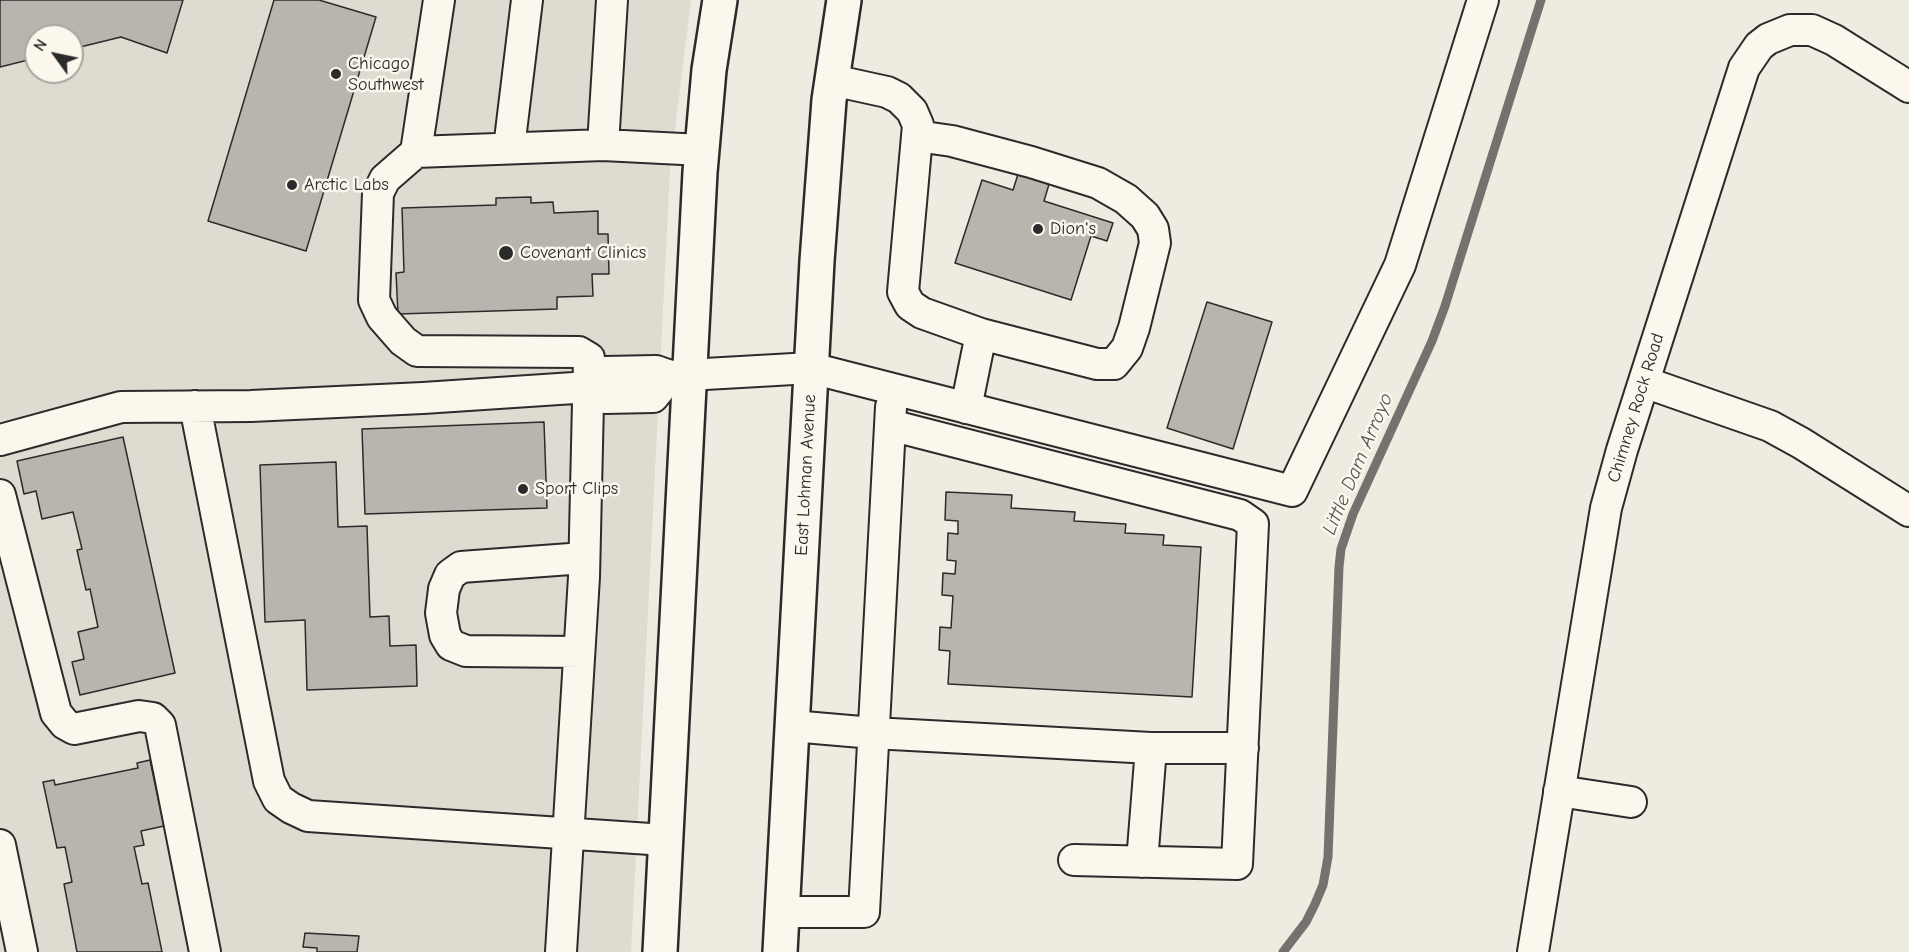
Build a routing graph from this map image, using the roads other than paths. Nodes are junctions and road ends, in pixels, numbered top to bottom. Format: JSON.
{"nodes":[{"id":1,"x":439,"y":0,"type":"edge"},
{"id":2,"x":527,"y":0,"type":"edge"},
{"id":3,"x":612,"y":0,"type":"edge"},
{"id":4,"x":720,"y":0,"type":"edge"},
{"id":5,"x":844,"y":0,"type":"edge"},
{"id":6,"x":1483,"y":0,"type":"edge"},
{"id":7,"x":832,"y":80,"type":"junction"},
{"id":8,"x":1909,"y":87,"type":"edge"},
{"id":9,"x":917,"y":136,"type":"junction"},
{"id":10,"x":603,"y":144,"type":"junction"},
{"id":11,"x":509,"y":148,"type":"junction"},
{"id":12,"x":702,"y":150,"type":"junction"},
{"id":13,"x":417,"y":152,"type":"junction"},
{"id":14,"x":981,"y":334,"type":"junction"},
{"id":15,"x":811,"y":368,"type":"junction"},
{"id":16,"x":679,"y":376,"type":"junction"},
{"id":17,"x":1644,"y":382,"type":"junction"},
{"id":18,"x":589,"y":387,"type":"junction"},
{"id":19,"x":892,"y":389,"type":"junction"},
{"id":20,"x":195,"y":406,"type":"junction"},
{"id":21,"x":966,"y":408,"type":"junction"},
{"id":22,"x":890,"y":425,"type":"junction"},
{"id":23,"x":0,"y":440,"type":"edge"},
{"id":24,"x":0,"y":495,"type":"edge"},
{"id":25,"x":1909,"y":511,"type":"edge"},
{"id":26,"x":584,"y":558,"type":"junction"},
{"id":27,"x":579,"y":652,"type":"junction"},
{"id":28,"x":792,"y":726,"type":"junction"},
{"id":29,"x":873,"y":733,"type":"junction"},
{"id":30,"x":1151,"y":748,"type":"junction"},
{"id":31,"x":1243,"y":748,"type":"junction"},
{"id":32,"x":1559,"y":790,"type":"junction"},
{"id":33,"x":1630,"y":802,"type":"dead end"},
{"id":34,"x":568,"y":834,"type":"junction"},
{"id":35,"x":665,"y":840,"type":"junction"},
{"id":36,"x":0,"y":845,"type":"edge"},
{"id":37,"x":1074,"y":860,"type":"dead end"},
{"id":38,"x":1142,"y":862,"type":"junction"},
{"id":39,"x":783,"y":912,"type":"junction"},
{"id":40,"x":22,"y":952,"type":"edge"},
{"id":41,"x":205,"y":952,"type":"edge"},
{"id":42,"x":561,"y":952,"type":"edge"},
{"id":43,"x":660,"y":952,"type":"edge"},
{"id":44,"x":780,"y":952,"type":"edge"},
{"id":45,"x":1533,"y":952,"type":"edge"}],
"edges":[{"from":1,"to":13,"type":"street"},
{"from":2,"to":11,"type":"street"},
{"from":3,"to":10,"type":"street"},
{"from":4,"to":12,"type":"main road"},
{"from":5,"to":7,"type":"main road","name":"East Lohman Avenue"},
{"from":6,"to":21,"type":"street"},
{"from":7,"to":9,"type":"street"},
{"from":7,"to":15,"type":"main road","name":"East Lohman Avenue"},
{"from":8,"to":17,"type":"street","name":"Chimney Rock Road"},
{"from":9,"to":14,"type":"street"},
{"from":9,"to":14,"type":"street"},
{"from":10,"to":11,"type":"street"},
{"from":10,"to":12,"type":"street"},
{"from":11,"to":13,"type":"street"},
{"from":12,"to":16,"type":"main road"},
{"from":13,"to":18,"type":"street"},
{"from":14,"to":21,"type":"street"},
{"from":15,"to":16,"type":"street"},
{"from":15,"to":19,"type":"street"},
{"from":15,"to":28,"type":"main road","name":"East Lohman Avenue"},
{"from":16,"to":18,"type":"street"},
{"from":16,"to":35,"type":"main road"},
{"from":17,"to":25,"type":"street"},
{"from":17,"to":32,"type":"street","name":"Chimney Rock Road"},
{"from":18,"to":20,"type":"street"},
{"from":18,"to":26,"type":"street"},
{"from":19,"to":21,"type":"street"},
{"from":19,"to":22,"type":"street"},
{"from":20,"to":23,"type":"street"},
{"from":20,"to":34,"type":"street"},
{"from":22,"to":29,"type":"street"},
{"from":22,"to":31,"type":"street"},
{"from":24,"to":41,"type":"street"},
{"from":26,"to":27,"type":"street"},
{"from":26,"to":27,"type":"street"},
{"from":27,"to":34,"type":"street"},
{"from":28,"to":29,"type":"street"},
{"from":28,"to":39,"type":"main road","name":"East Lohman Avenue"},
{"from":29,"to":30,"type":"street"},
{"from":29,"to":39,"type":"street"},
{"from":30,"to":31,"type":"street"},
{"from":30,"to":38,"type":"street"},
{"from":31,"to":38,"type":"street"},
{"from":32,"to":33,"type":"street"},
{"from":32,"to":45,"type":"street","name":"Chimney Rock Road"},
{"from":34,"to":35,"type":"street"},
{"from":34,"to":42,"type":"street"},
{"from":35,"to":43,"type":"main road"},
{"from":36,"to":40,"type":"street"},
{"from":37,"to":38,"type":"street"},
{"from":39,"to":44,"type":"main road","name":"East Lohman Avenue"}]}
